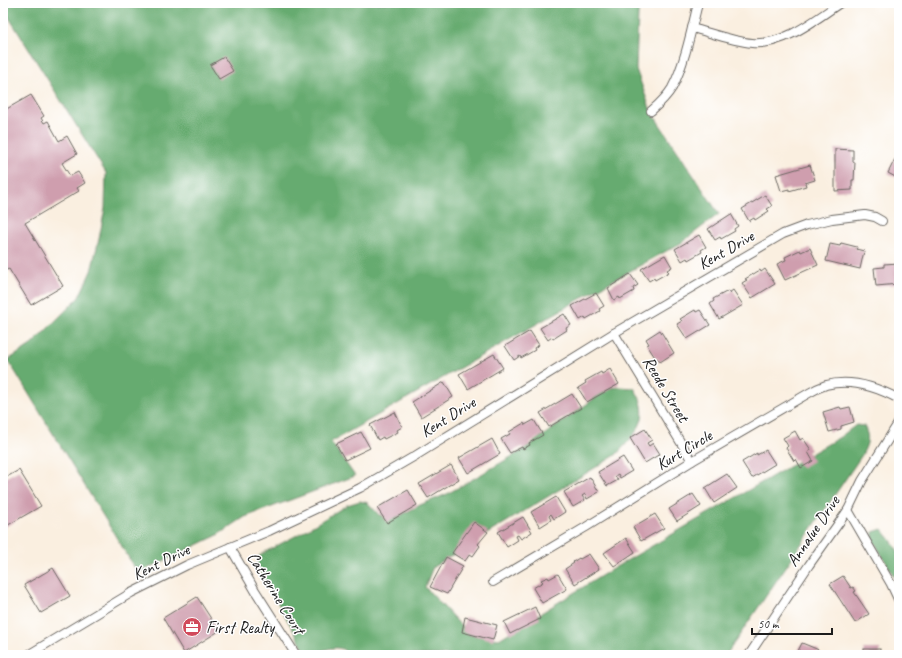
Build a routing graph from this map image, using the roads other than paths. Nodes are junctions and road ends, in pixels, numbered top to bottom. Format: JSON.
{"nodes":[{"id":1,"x":698,"y":3,"type":"edge"},
{"id":2,"x":840,"y":3,"type":"edge"},
{"id":3,"x":692,"y":28,"type":"junction"},
{"id":4,"x":651,"y":111,"type":"dead end"},
{"id":5,"x":882,"y":221,"type":"dead end"},
{"id":6,"x":614,"y":333,"type":"junction"},
{"id":7,"x":899,"y":399,"type":"edge"},
{"id":8,"x":899,"y":422,"type":"edge"},
{"id":9,"x":692,"y":461,"type":"junction"},
{"id":10,"x":848,"y":510,"type":"junction"},
{"id":11,"x":230,"y":547,"type":"junction"},
{"id":12,"x":493,"y":582,"type":"dead end"},
{"id":13,"x":899,"y":601,"type":"edge"},
{"id":14,"x":28,"y":655,"type":"edge"},
{"id":15,"x":296,"y":655,"type":"edge"},
{"id":16,"x":749,"y":655,"type":"edge"}],
"edges":[{"from":1,"to":3,"type":"street"},
{"from":2,"to":3,"type":"street"},
{"from":3,"to":4,"type":"street"},
{"from":5,"to":6,"type":"street","name":"Kent Drive"},
{"from":6,"to":9,"type":"street","name":"Reede Street"},
{"from":6,"to":11,"type":"street","name":"Kent Drive"},
{"from":7,"to":9,"type":"street","name":"Kurt Circle"},
{"from":8,"to":10,"type":"street","name":"Annalue Drive"},
{"from":9,"to":12,"type":"street","name":"Kurt Circle"},
{"from":10,"to":13,"type":"street"},
{"from":10,"to":16,"type":"street","name":"Annalue Drive"},
{"from":11,"to":14,"type":"street","name":"Kent Drive"},
{"from":11,"to":15,"type":"street","name":"Catherine Court"}]}
